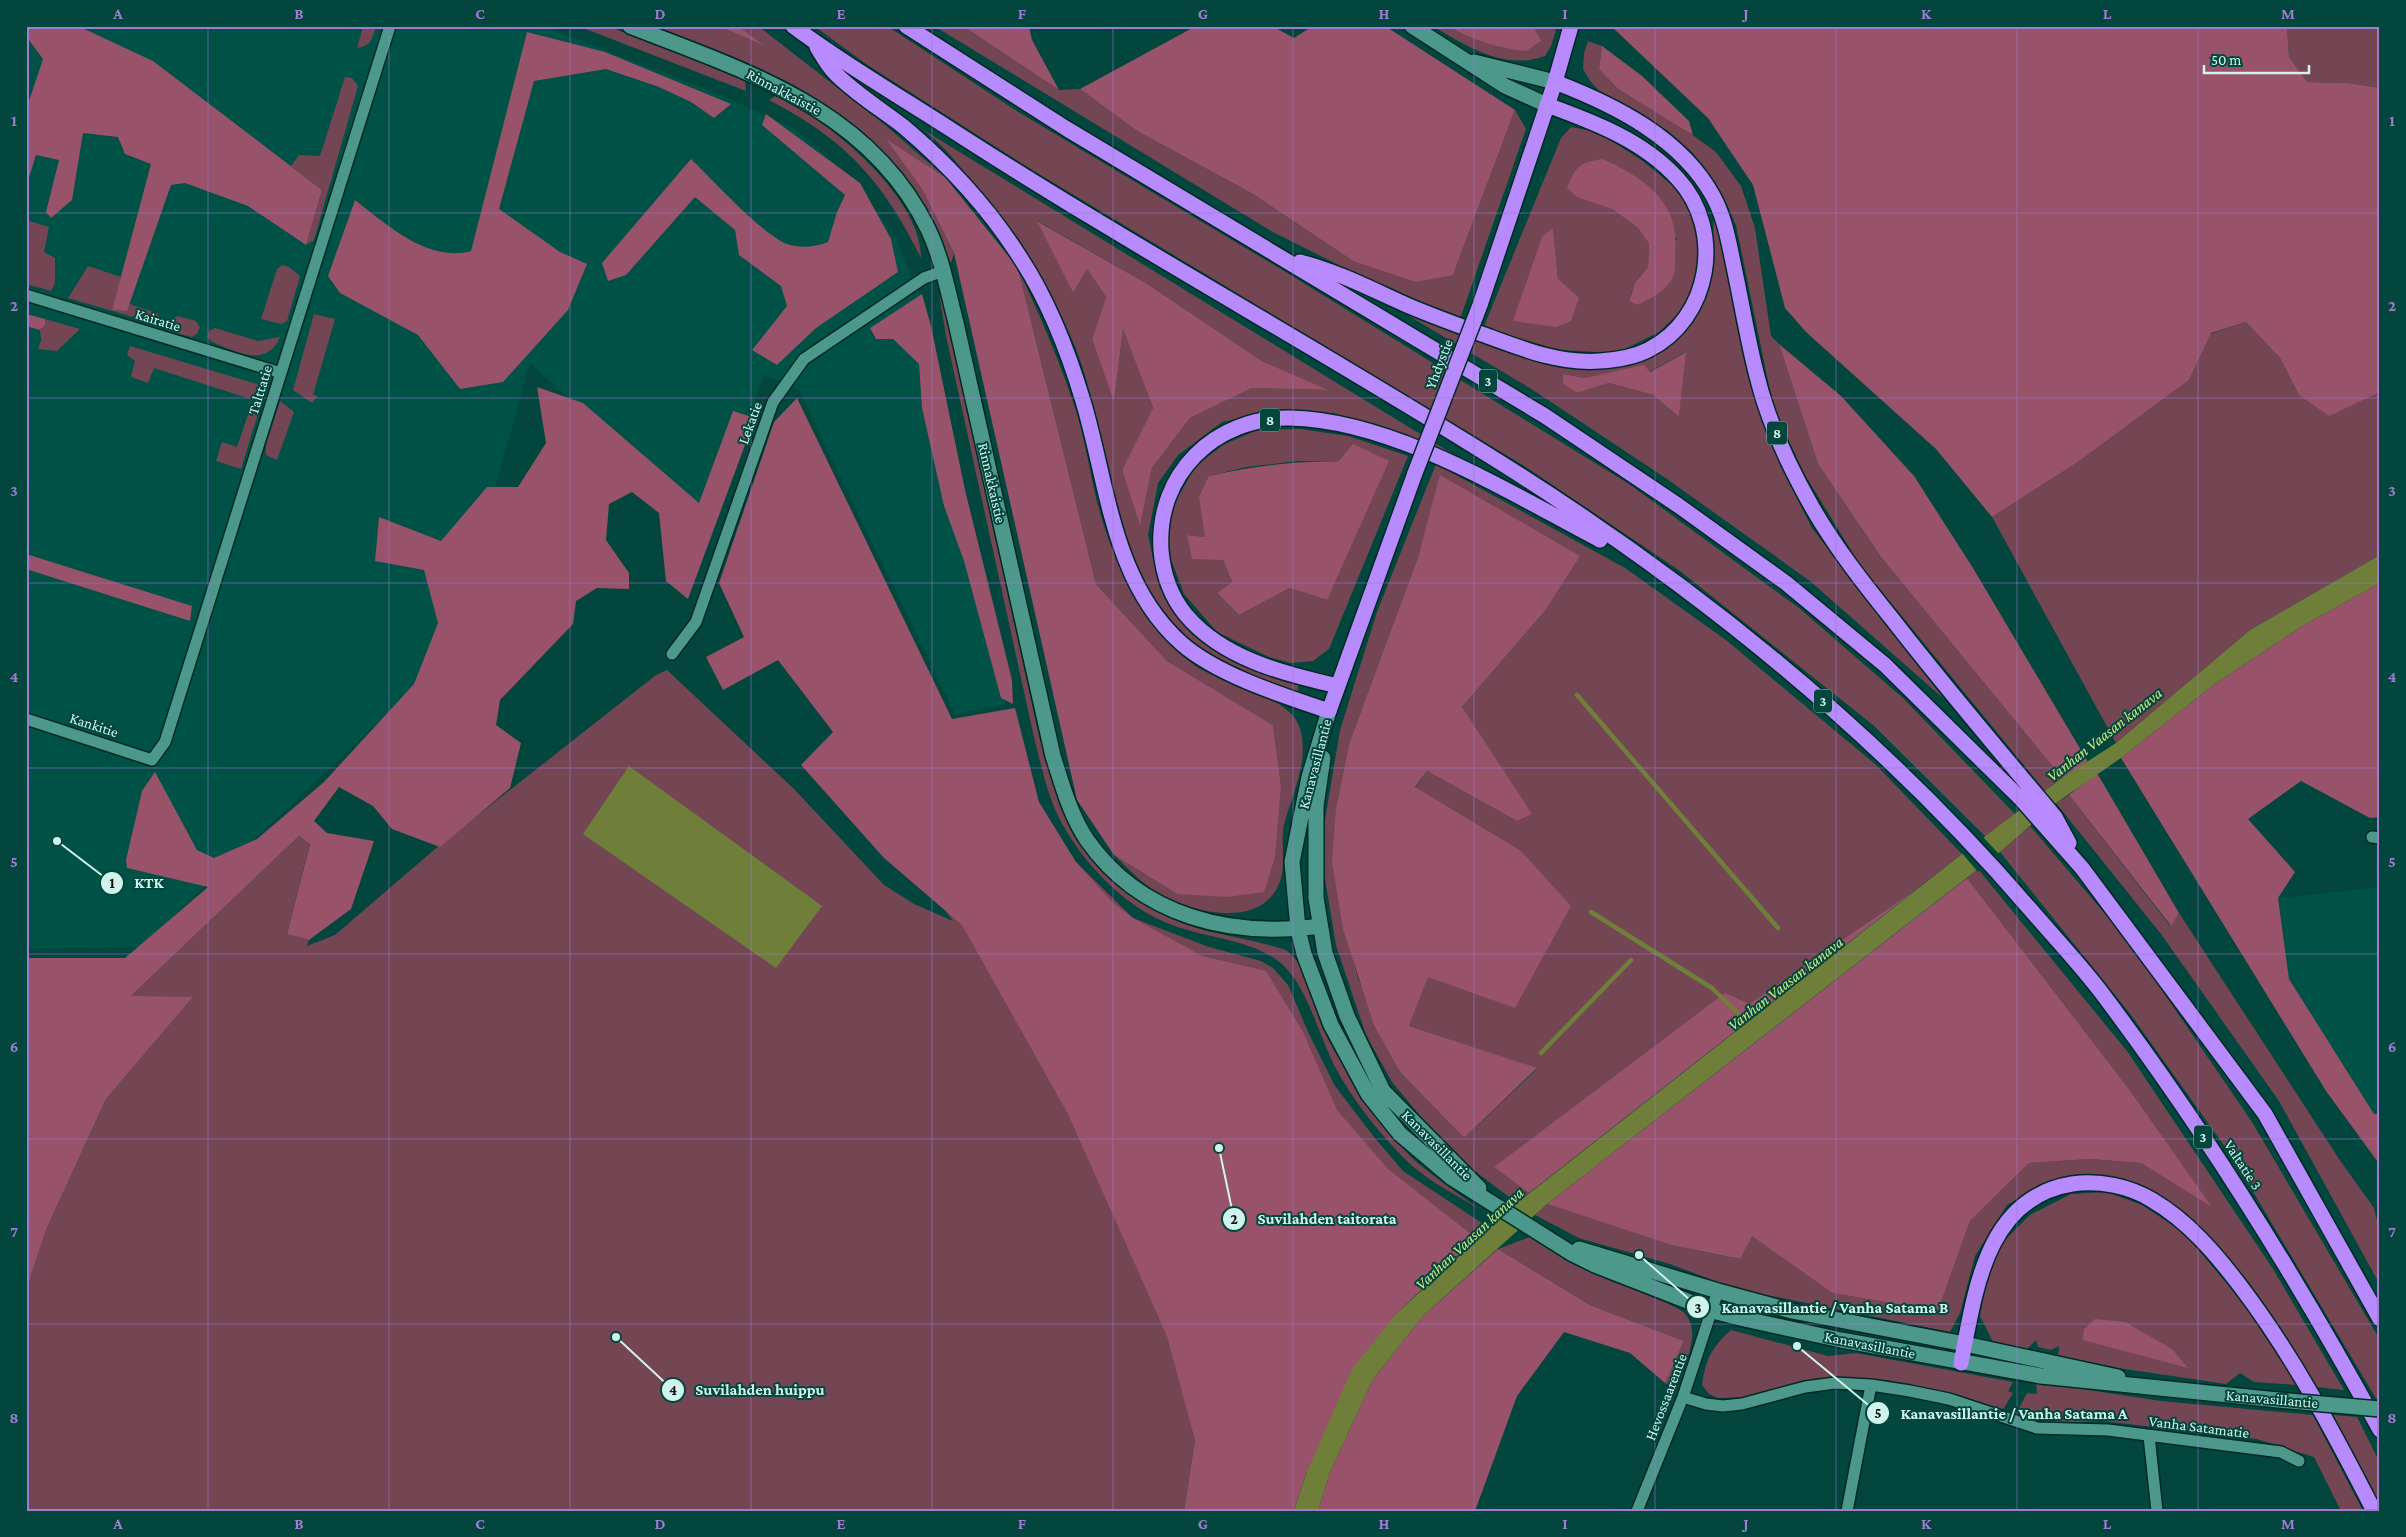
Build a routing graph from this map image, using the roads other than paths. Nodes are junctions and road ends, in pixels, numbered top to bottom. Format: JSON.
{"nodes":[{"id":1,"x":390,"y":26,"type":"edge"},
{"id":2,"x":630,"y":26,"type":"edge"},
{"id":3,"x":793,"y":26,"type":"edge"},
{"id":4,"x":906,"y":26,"type":"edge"},
{"id":5,"x":1412,"y":26,"type":"edge"},
{"id":6,"x":1571,"y":26,"type":"edge"},
{"id":7,"x":813,"y":41,"type":"junction"},
{"id":8,"x":1460,"y":59,"type":"junction"},
{"id":9,"x":1555,"y":82,"type":"junction"},
{"id":10,"x":1547,"y":105,"type":"junction"},
{"id":11,"x":1284,"y":258,"type":"junction"},
{"id":12,"x":943,"y":271,"type":"junction"},
{"id":13,"x":26,"y":295,"type":"edge"},
{"id":14,"x":281,"y":373,"type":"junction"},
{"id":15,"x":1665,"y":574,"type":"junction"},
{"id":16,"x":672,"y":654,"type":"dead end"},
{"id":17,"x":1338,"y":686,"type":"junction"},
{"id":18,"x":1329,"y":711,"type":"junction"},
{"id":19,"x":26,"y":719,"type":"edge"},
{"id":20,"x":152,"y":760,"type":"joint"},
{"id":21,"x":2029,"y":796,"type":"junction"},
{"id":22,"x":1320,"y":926,"type":"junction"},
{"id":23,"x":1298,"y":929,"type":"junction"},
{"id":24,"x":1498,"y":1206,"type":"junction"},
{"id":25,"x":1535,"y":1229,"type":"junction"},
{"id":26,"x":1718,"y":1291,"type":"junction"},
{"id":27,"x":1712,"y":1311,"type":"junction"},
{"id":28,"x":2380,"y":1319,"type":"edge"},
{"id":29,"x":1965,"y":1344,"type":"junction"},
{"id":30,"x":1961,"y":1363,"type":"junction"},
{"id":31,"x":1871,"y":1385,"type":"junction"},
{"id":32,"x":2164,"y":1388,"type":"junction"},
{"id":33,"x":1683,"y":1397,"type":"junction"},
{"id":34,"x":2380,"y":1409,"type":"edge"},
{"id":35,"x":2380,"y":1430,"type":"edge"},
{"id":36,"x":2149,"y":1436,"type":"junction"},
{"id":37,"x":2299,"y":1461,"type":"dead end"},
{"id":38,"x":1637,"y":1511,"type":"edge"},
{"id":39,"x":1847,"y":1511,"type":"edge"},
{"id":40,"x":2157,"y":1511,"type":"edge"},
{"id":41,"x":2374,"y":1511,"type":"edge"}],
"edges":[{"from":1,"to":14,"type":"street","name":"Talttatie"},
{"from":2,"to":12,"type":"main road","name":"Rinnakkaistie"},
{"from":3,"to":7,"type":"highway","number":"3"},
{"from":4,"to":11,"type":"highway","number":"3"},
{"from":5,"to":8,"type":"main road"},
{"from":6,"to":9,"type":"highway","name":"Yhdystie"},
{"from":7,"to":15,"type":"highway","number":"3"},
{"from":7,"to":18,"type":"highway"},
{"from":8,"to":9,"type":"main road"},
{"from":8,"to":10,"type":"main road"},
{"from":9,"to":10,"type":"highway","name":"Yhdystie"},
{"from":9,"to":21,"type":"highway","number":"8"},
{"from":10,"to":11,"type":"highway"},
{"from":10,"to":17,"type":"highway","name":"Yhdystie","bridge":true},
{"from":11,"to":21,"type":"highway","number":"3"},
{"from":12,"to":16,"type":"street","name":"Lekatie"},
{"from":12,"to":23,"type":"main road","name":"Rinnakkaistie"},
{"from":13,"to":14,"type":"street","name":"Kairatie"},
{"from":14,"to":20,"type":"street","name":"Talttatie"},
{"from":15,"to":17,"type":"highway","number":"8"},
{"from":15,"to":35,"type":"highway","name":"Valtatie 3","number":"3"},
{"from":17,"to":18,"type":"highway","name":"Yhdystie"},
{"from":18,"to":22,"type":"main road","name":"Kanavasillantie"},
{"from":18,"to":23,"type":"main road","name":"Kanavasillantie"},
{"from":19,"to":20,"type":"street","name":"Kankitie"},
{"from":21,"to":28,"type":"highway","number":"8"},
{"from":22,"to":23,"type":"main road","name":"Rinnakkaistie"},
{"from":22,"to":24,"type":"main road","name":"Kanavasillantie"},
{"from":23,"to":24,"type":"main road","name":"Kanavasillantie"},
{"from":24,"to":25,"type":"main road","name":"Kanavasillantie"},
{"from":25,"to":26,"type":"main road","name":"Kanavasillantie"},
{"from":25,"to":27,"type":"main road","name":"Kanavasillantie"},
{"from":26,"to":27,"type":"street","name":"Hevossaarentie"},
{"from":26,"to":29,"type":"main road","name":"Kanavasillantie"},
{"from":27,"to":30,"type":"main road","name":"Kanavasillantie"},
{"from":27,"to":33,"type":"street","name":"Hevossaarentie"},
{"from":29,"to":30,"type":"highway"},
{"from":29,"to":32,"type":"main road","name":"Kanavasillantie"},
{"from":29,"to":41,"type":"highway"},
{"from":30,"to":32,"type":"main road","name":"Kanavasillantie"},
{"from":31,"to":33,"type":"street","name":"Vanha Satamatie"},
{"from":31,"to":36,"type":"street","name":"Vanha Satamatie"},
{"from":31,"to":39,"type":"street"},
{"from":32,"to":34,"type":"main road","name":"Kanavasillantie","bridge":true},
{"from":33,"to":38,"type":"street","name":"Hevossaarentie"},
{"from":36,"to":37,"type":"street","name":"Vanha Satamatie"},
{"from":36,"to":40,"type":"street"}]}
